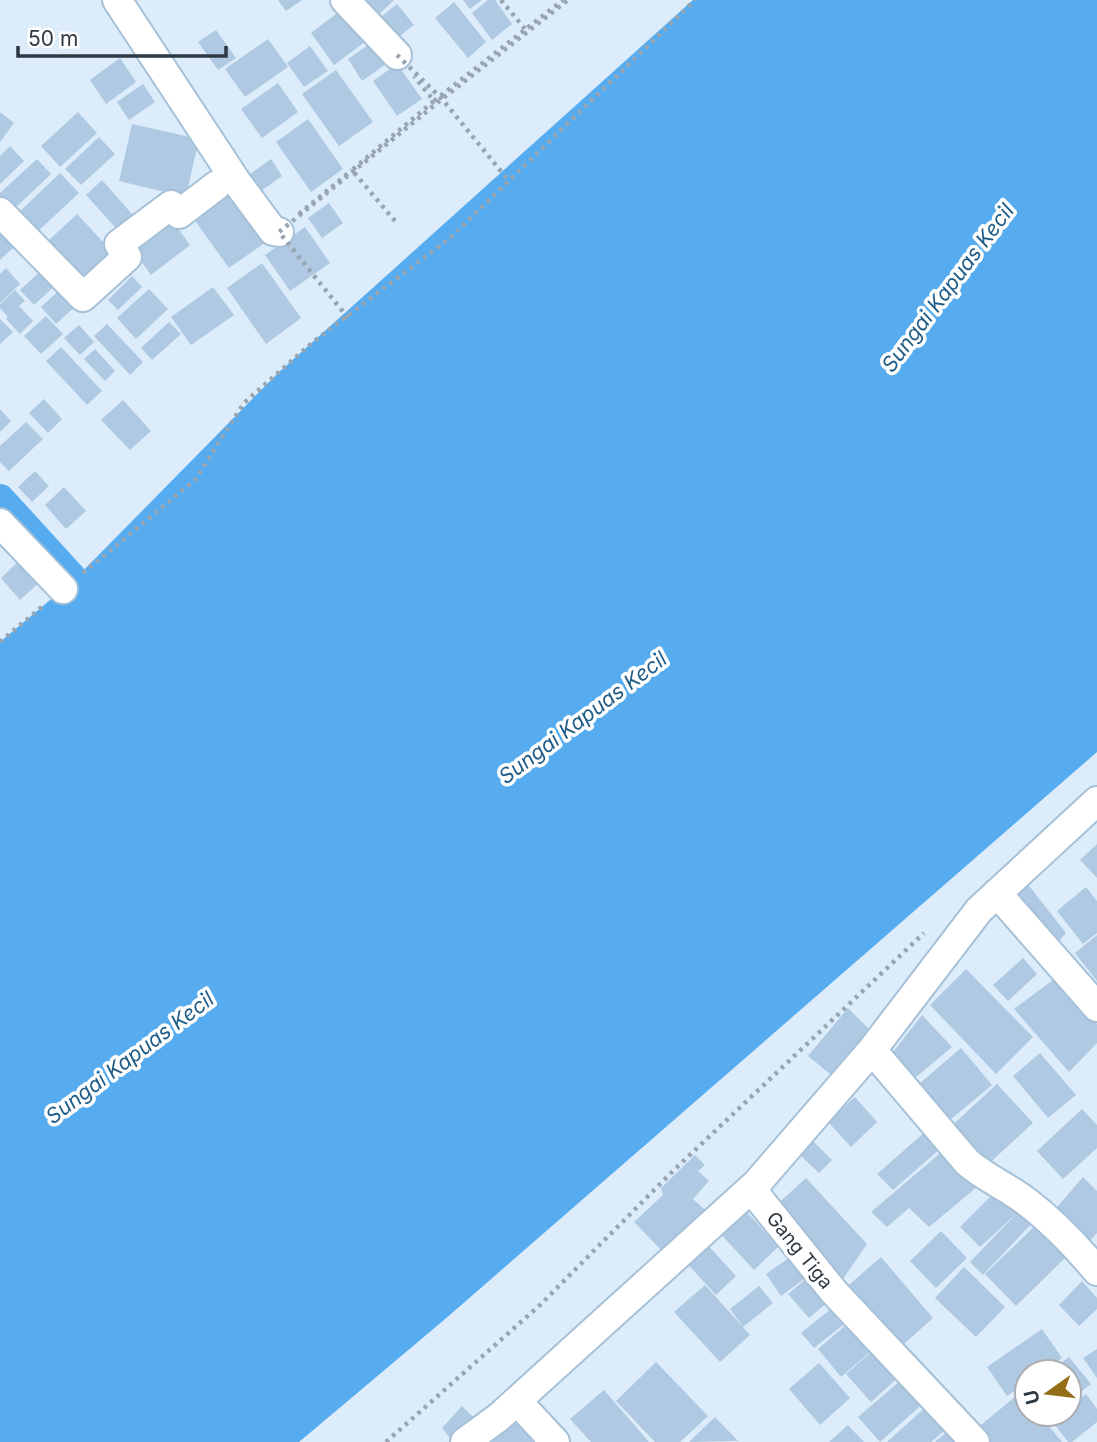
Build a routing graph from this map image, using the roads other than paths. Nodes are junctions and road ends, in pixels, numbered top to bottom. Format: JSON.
{"nodes":[{"id":1,"x":117,"y":0,"type":"edge"},
{"id":2,"x":345,"y":0,"type":"edge"},
{"id":3,"x":397,"y":55,"type":"road end"},
{"id":4,"x":217,"y":185,"type":"dead end"},
{"id":5,"x":0,"y":212,"type":"edge"},
{"id":6,"x":279,"y":232,"type":"road end"},
{"id":7,"x":0,"y":523,"type":"edge"},
{"id":8,"x":63,"y":589,"type":"road end"},
{"id":9,"x":1097,"y":801,"type":"edge"},
{"id":10,"x":997,"y":893,"type":"junction"},
{"id":11,"x":1097,"y":1007,"type":"edge"},
{"id":12,"x":872,"y":1050,"type":"junction"},
{"id":13,"x":757,"y":1183,"type":"junction"},
{"id":14,"x":1097,"y":1271,"type":"edge"},
{"id":15,"x":517,"y":1401,"type":"junction"},
{"id":16,"x":465,"y":1442,"type":"edge"},
{"id":17,"x":555,"y":1442,"type":"edge"},
{"id":18,"x":975,"y":1442,"type":"edge"}],
"edges":[{"from":1,"to":6,"type":"street"},
{"from":2,"to":3,"type":"street"},
{"from":4,"to":5,"type":"street"},
{"from":7,"to":8,"type":"street"},
{"from":9,"to":10,"type":"street"},
{"from":10,"to":11,"type":"street"},
{"from":10,"to":12,"type":"street"},
{"from":12,"to":13,"type":"street"},
{"from":12,"to":14,"type":"street"},
{"from":13,"to":15,"type":"street"},
{"from":13,"to":18,"type":"street","name":"Gang Tiga"},
{"from":15,"to":16,"type":"street"},
{"from":15,"to":17,"type":"street"}]}
